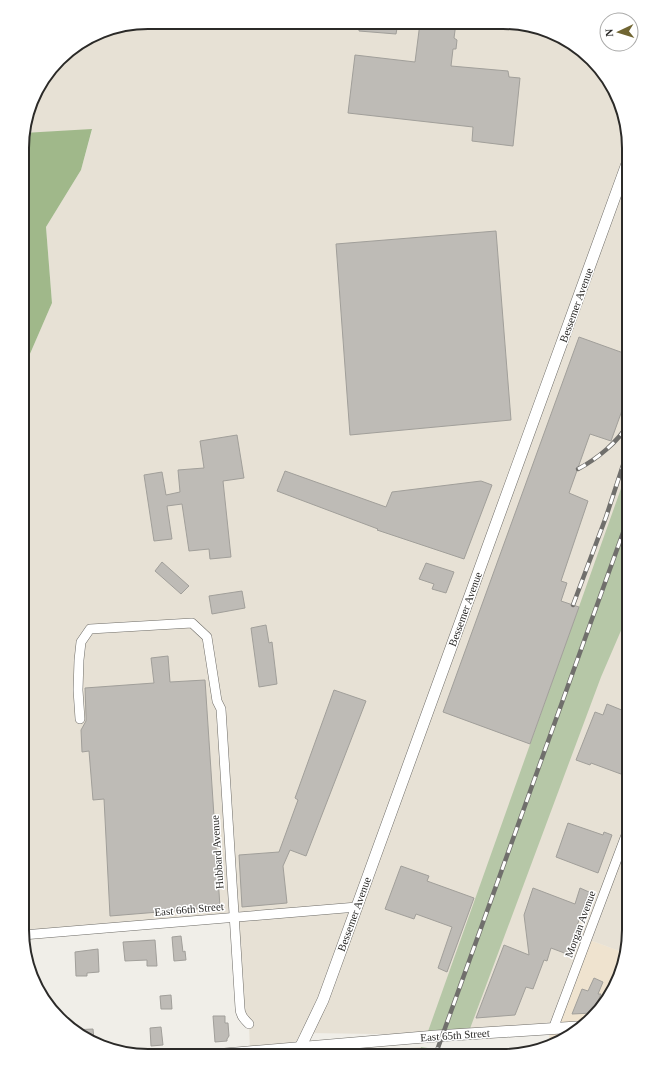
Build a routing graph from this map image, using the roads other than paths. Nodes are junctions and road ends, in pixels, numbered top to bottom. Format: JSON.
{"nodes":[{"id":1,"x":622,"y":177,"type":"edge"},
{"id":2,"x":80,"y":719,"type":"dead end"},
{"id":3,"x":622,"y":846,"type":"edge"},
{"id":4,"x":357,"y":907,"type":"junction"},
{"id":5,"x":234,"y":918,"type":"junction"},
{"id":6,"x":29,"y":935,"type":"edge"},
{"id":7,"x":249,"y":1024,"type":"dead end"},
{"id":8,"x":571,"y":1028,"type":"edge"},
{"id":9,"x":553,"y":1029,"type":"junction"},
{"id":10,"x":300,"y":1048,"type":"junction"},
{"id":11,"x":290,"y":1049,"type":"edge"}],
"edges":[{"from":1,"to":4,"type":"street","name":"Bessemer Avenue"},
{"from":2,"to":5,"type":"street","name":"Hubbard Avenue"},
{"from":3,"to":9,"type":"street","name":"Morgan Avenue"},
{"from":4,"to":5,"type":"street","name":"East 66th Street"},
{"from":4,"to":10,"type":"street","name":"Bessemer Avenue"},
{"from":5,"to":6,"type":"street","name":"East 66th Street"},
{"from":5,"to":7,"type":"street","name":"Hubbard Avenue"},
{"from":8,"to":9,"type":"street","name":"East 65th Street"},
{"from":9,"to":10,"type":"street","name":"East 65th Street"},
{"from":10,"to":11,"type":"street","name":"East 65th Street"}]}
